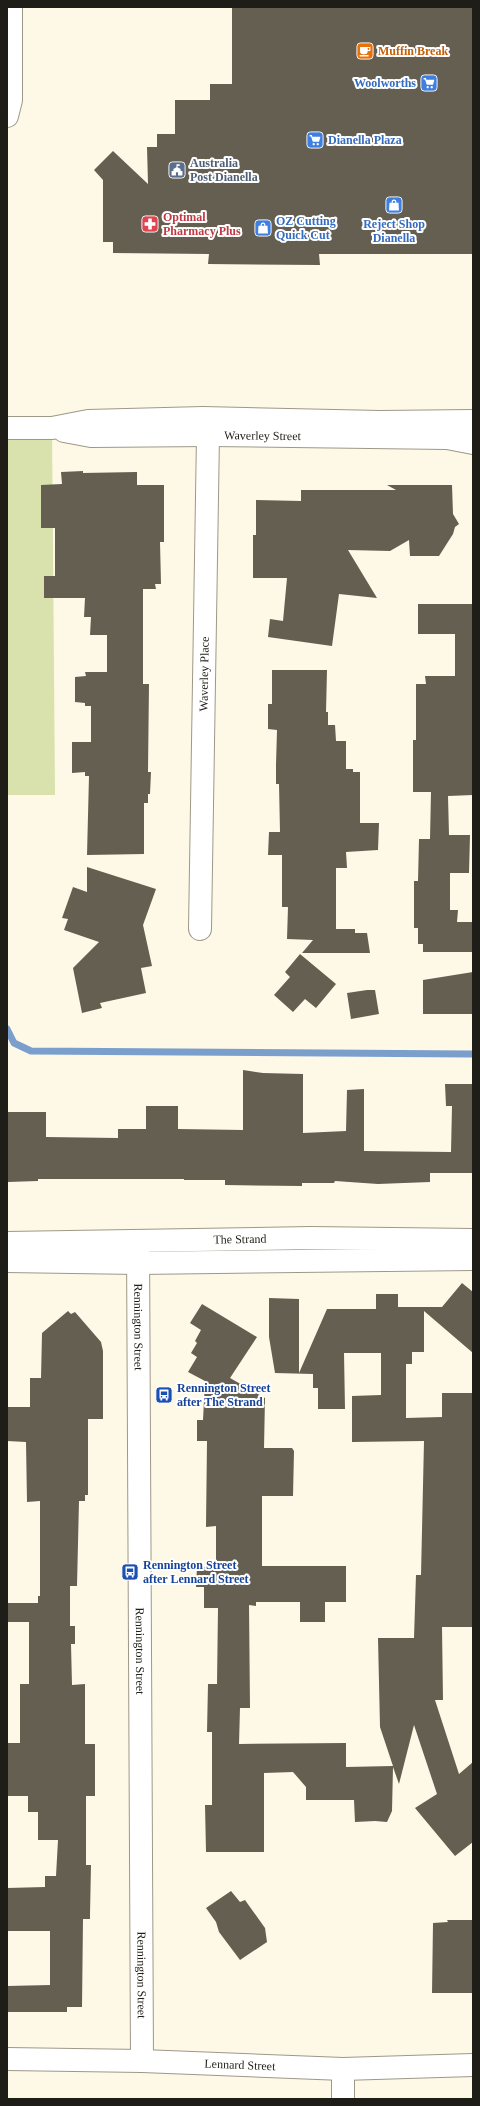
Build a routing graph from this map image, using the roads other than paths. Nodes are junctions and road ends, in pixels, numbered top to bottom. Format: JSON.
{"nodes":[{"id":1,"x":11,"y":7,"type":"edge"},
{"id":2,"x":7,"y":116,"type":"edge"},
{"id":3,"x":473,"y":421,"type":"edge"},
{"id":4,"x":209,"y":427,"type":"junction"},
{"id":5,"x":7,"y":428,"type":"edge"},
{"id":6,"x":375,"y":430,"type":"junction"},
{"id":7,"x":473,"y":443,"type":"edge"},
{"id":8,"x":200,"y":929,"type":"dead end"},
{"id":9,"x":473,"y":1240,"type":"edge"},
{"id":10,"x":138,"y":1241,"type":"junction"},
{"id":11,"x":7,"y":1243,"type":"edge"},
{"id":12,"x":473,"y":1260,"type":"edge"},
{"id":13,"x":7,"y":1261,"type":"edge"},
{"id":14,"x":138,"y":1263,"type":"junction"},
{"id":15,"x":7,"y":2059,"type":"edge"},
{"id":16,"x":142,"y":2061,"type":"junction"},
{"id":17,"x":473,"y":2065,"type":"edge"},
{"id":18,"x":343,"y":2069,"type":"junction"},
{"id":19,"x":343,"y":2099,"type":"edge"}],
"edges":[{"from":1,"to":2,"type":"street"},
{"from":3,"to":6,"type":"street","name":"Waverley Street"},
{"from":4,"to":5,"type":"street","name":"Waverley Street"},
{"from":4,"to":6,"type":"street","name":"Waverley Street"},
{"from":4,"to":8,"type":"street","name":"Waverley Place"},
{"from":6,"to":7,"type":"street","name":"Waverley Street"},
{"from":9,"to":10,"type":"street","name":"The Strand"},
{"from":10,"to":11,"type":"street","name":"The Strand"},
{"from":10,"to":14,"type":"street","name":"Rennington Street"},
{"from":12,"to":14,"type":"street","name":"The Strand"},
{"from":13,"to":14,"type":"street","name":"The Strand"},
{"from":14,"to":16,"type":"street","name":"Rennington Street"},
{"from":15,"to":16,"type":"street","name":"Lennard Street"},
{"from":16,"to":18,"type":"street","name":"Lennard Street"},
{"from":17,"to":18,"type":"street","name":"Lennard Street"},
{"from":18,"to":19,"type":"street"}]}
